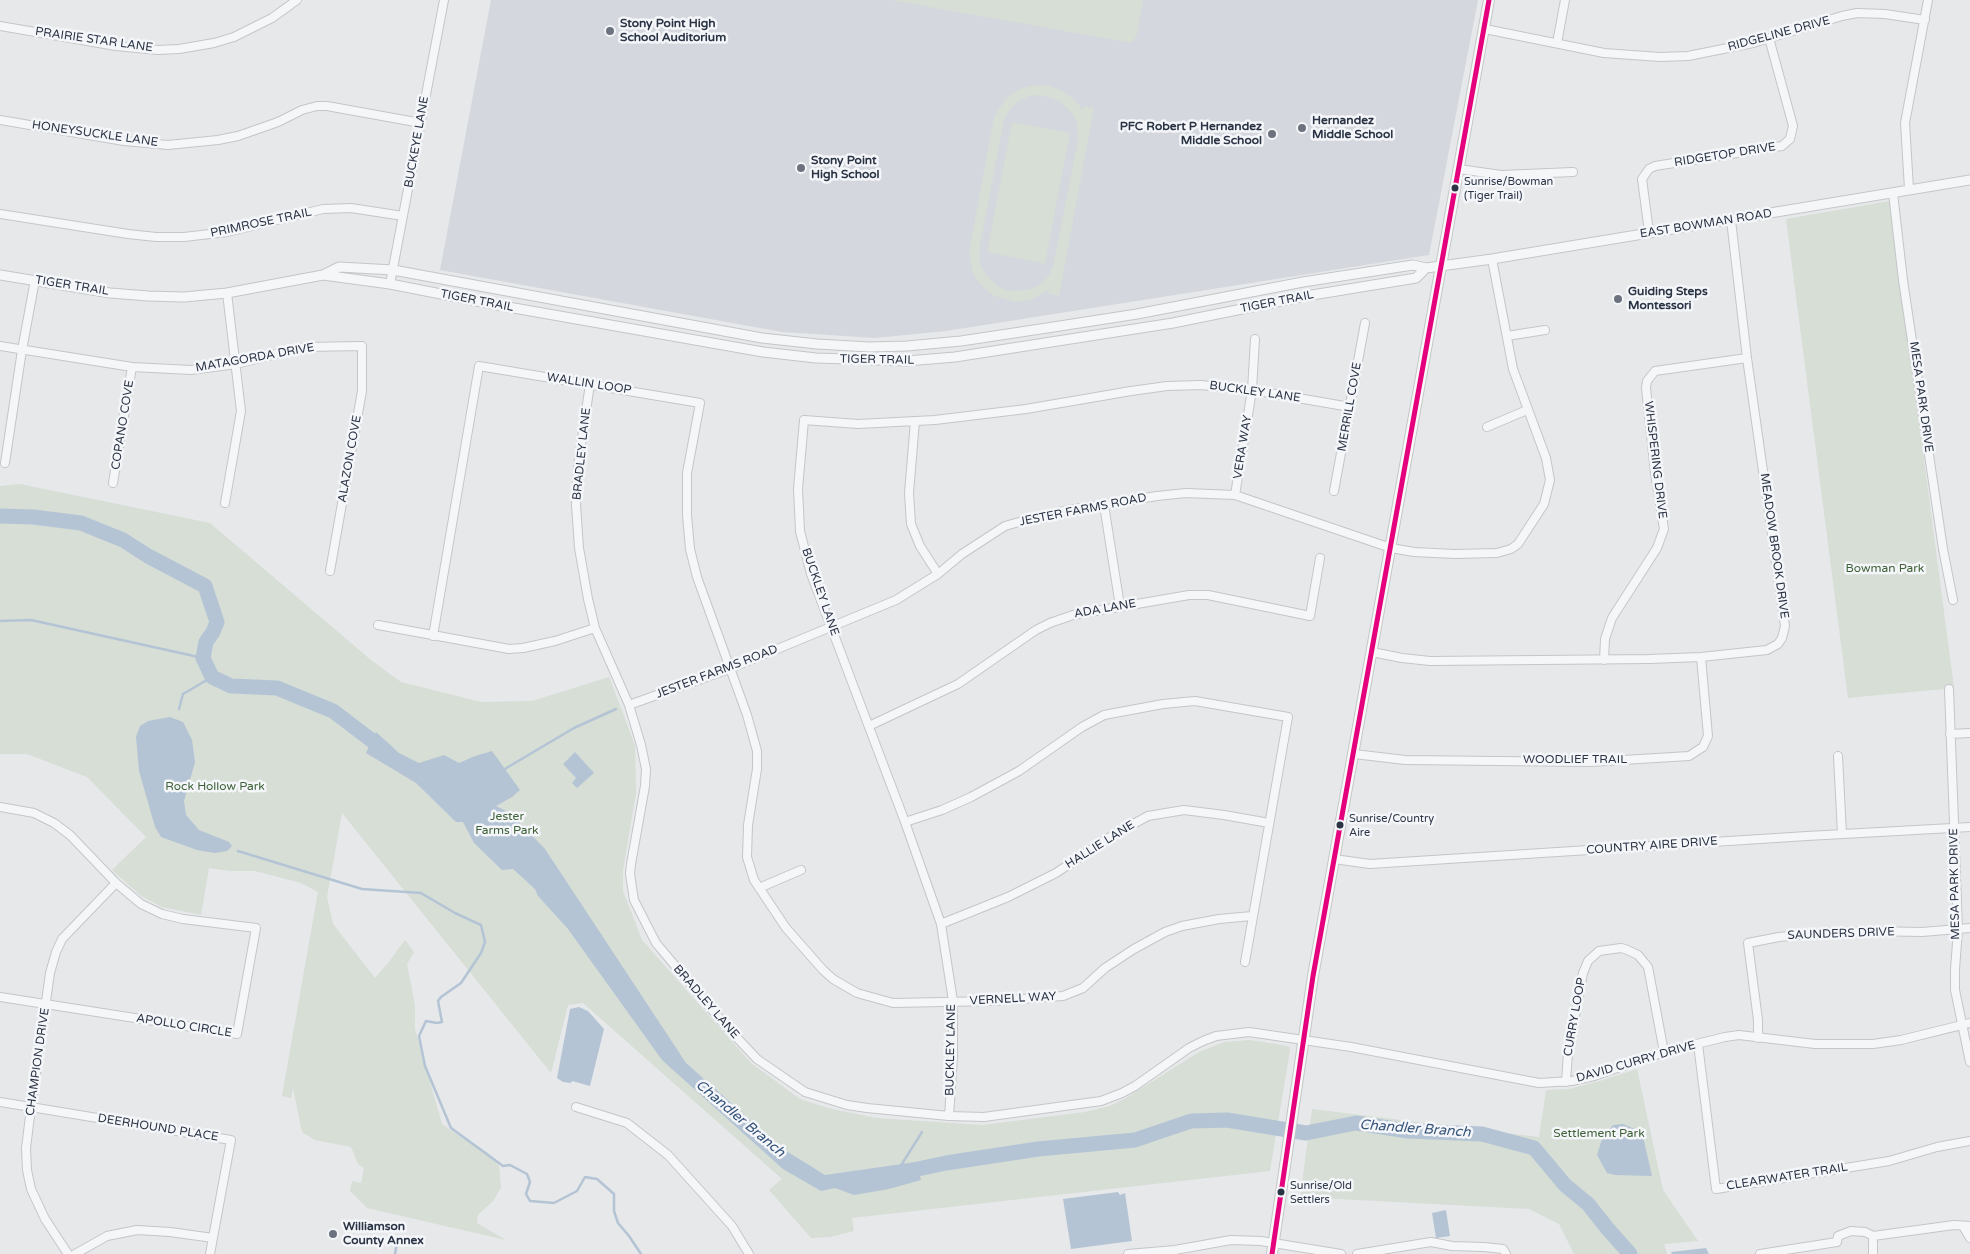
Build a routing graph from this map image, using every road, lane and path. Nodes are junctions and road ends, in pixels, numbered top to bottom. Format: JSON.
{"nodes":[{"id":1,"x":297,"y":0,"type":"edge"},
{"id":2,"x":444,"y":0,"type":"edge"},
{"id":3,"x":1490,"y":0,"type":"edge"},
{"id":4,"x":1565,"y":0,"type":"edge"},
{"id":5,"x":1928,"y":0,"type":"edge"},
{"id":6,"x":1925,"y":20,"type":"junction"},
{"id":7,"x":0,"y":26,"type":"edge"},
{"id":8,"x":1484,"y":29,"type":"junction"},
{"id":9,"x":1769,"y":38,"type":"junction"},
{"id":10,"x":1556,"y":43,"type":"junction"},
{"id":11,"x":0,"y":120,"type":"edge"},
{"id":12,"x":421,"y":123,"type":"junction"},
{"id":13,"x":1460,"y":169,"type":"junction"},
{"id":14,"x":1573,"y":172,"type":"dead end"},
{"id":15,"x":1970,"y":180,"type":"edge"},
{"id":16,"x":1909,"y":190,"type":"junction"},
{"id":17,"x":1893,"y":193,"type":"junction"},
{"id":18,"x":0,"y":214,"type":"edge"},
{"id":19,"x":403,"y":216,"type":"junction"},
{"id":20,"x":1731,"y":220,"type":"junction"},
{"id":21,"x":1649,"y":232,"type":"junction"},
{"id":22,"x":1492,"y":259,"type":"junction"},
{"id":23,"x":1441,"y":266,"type":"junction"},
{"id":24,"x":1426,"y":268,"type":"junction"},
{"id":25,"x":393,"y":270,"type":"junction"},
{"id":26,"x":0,"y":274,"type":"edge"},
{"id":27,"x":323,"y":275,"type":"junction"},
{"id":28,"x":35,"y":280,"type":"junction"},
{"id":29,"x":390,"y":284,"type":"junction"},
{"id":30,"x":227,"y":293,"type":"junction"},
{"id":31,"x":1365,"y":323,"type":"dead end"},
{"id":32,"x":1545,"y":330,"type":"dead end"},
{"id":33,"x":1507,"y":336,"type":"junction"},
{"id":34,"x":1255,"y":339,"type":"dead end"},
{"id":35,"x":0,"y":346,"type":"edge"},
{"id":36,"x":362,"y":346,"type":"joint"},
{"id":37,"x":22,"y":350,"type":"junction"},
{"id":38,"x":1747,"y":358,"type":"junction"},
{"id":39,"x":236,"y":364,"type":"junction"},
{"id":40,"x":132,"y":367,"type":"junction"},
{"id":41,"x":590,"y":384,"type":"junction"},
{"id":42,"x":1252,"y":390,"type":"junction"},
{"id":43,"x":1350,"y":407,"type":"junction"},
{"id":44,"x":1527,"y":410,"type":"junction"},
{"id":45,"x":915,"y":421,"type":"junction"},
{"id":46,"x":1487,"y":427,"type":"dead end"},
{"id":47,"x":5,"y":463,"type":"dead end"},
{"id":48,"x":113,"y":483,"type":"dead end"},
{"id":49,"x":1334,"y":491,"type":"dead end"},
{"id":50,"x":1235,"y":495,"type":"junction"},
{"id":51,"x":225,"y":503,"type":"dead end"},
{"id":52,"x":1104,"y":505,"type":"junction"},
{"id":53,"x":1391,"y":548,"type":"junction"},
{"id":54,"x":1320,"y":558,"type":"dead end"},
{"id":55,"x":330,"y":571,"type":"dead end"},
{"id":56,"x":938,"y":574,"type":"junction"},
{"id":57,"x":1953,"y":600,"type":"dead end"},
{"id":58,"x":1120,"y":606,"type":"junction"},
{"id":59,"x":378,"y":625,"type":"dead end"},
{"id":60,"x":595,"y":628,"type":"junction"},
{"id":61,"x":831,"y":628,"type":"junction"},
{"id":62,"x":433,"y":636,"type":"junction"},
{"id":63,"x":1372,"y":652,"type":"junction"},
{"id":64,"x":1701,"y":657,"type":"junction"},
{"id":65,"x":1604,"y":660,"type":"junction"},
{"id":66,"x":729,"y":669,"type":"junction"},
{"id":67,"x":1948,"y":689,"type":"dead end"},
{"id":68,"x":629,"y":705,"type":"junction"},
{"id":69,"x":869,"y":726,"type":"junction"},
{"id":70,"x":1970,"y":733,"type":"edge"},
{"id":71,"x":1950,"y":734,"type":"junction"},
{"id":72,"x":1354,"y":754,"type":"junction"},
{"id":73,"x":1838,"y":756,"type":"dead end"},
{"id":74,"x":0,"y":807,"type":"edge"},
{"id":75,"x":905,"y":822,"type":"junction"},
{"id":76,"x":1269,"y":823,"type":"junction"},
{"id":77,"x":1970,"y":827,"type":"edge"},
{"id":78,"x":1955,"y":828,"type":"junction"},
{"id":79,"x":1842,"y":834,"type":"junction"},
{"id":80,"x":1334,"y":859,"type":"junction"},
{"id":81,"x":801,"y":870,"type":"dead end"},
{"id":82,"x":116,"y":883,"type":"junction"},
{"id":83,"x":759,"y":888,"type":"junction"},
{"id":84,"x":1252,"y":916,"type":"junction"},
{"id":85,"x":941,"y":924,"type":"junction"},
{"id":86,"x":1970,"y":928,"type":"edge"},
{"id":87,"x":1958,"y":930,"type":"junction"},
{"id":88,"x":1245,"y":962,"type":"dead end"},
{"id":89,"x":0,"y":997,"type":"edge"},
{"id":90,"x":953,"y":1001,"type":"junction"},
{"id":91,"x":46,"y":1004,"type":"junction"},
{"id":92,"x":1966,"y":1025,"type":"edge"},
{"id":93,"x":1758,"y":1038,"type":"junction"},
{"id":94,"x":1303,"y":1039,"type":"junction"},
{"id":95,"x":1698,"y":1044,"type":"junction"},
{"id":96,"x":1664,"y":1052,"type":"junction"},
{"id":97,"x":1970,"y":1062,"type":"edge"},
{"id":98,"x":1566,"y":1082,"type":"junction"},
{"id":99,"x":0,"y":1102,"type":"edge"},
{"id":100,"x":576,"y":1107,"type":"dead end"},
{"id":101,"x":31,"y":1108,"type":"junction"},
{"id":102,"x":949,"y":1116,"type":"junction"},
{"id":103,"x":1970,"y":1141,"type":"edge"},
{"id":104,"x":1966,"y":1226,"type":"edge"},
{"id":105,"x":1873,"y":1236,"type":"junction"},
{"id":106,"x":213,"y":1238,"type":"junction"},
{"id":107,"x":1970,"y":1238,"type":"edge"},
{"id":108,"x":1273,"y":1243,"type":"junction"},
{"id":109,"x":68,"y":1254,"type":"edge"},
{"id":110,"x":75,"y":1254,"type":"edge"},
{"id":111,"x":210,"y":1254,"type":"edge"},
{"id":112,"x":749,"y":1254,"type":"edge"},
{"id":113,"x":1128,"y":1254,"type":"edge"},
{"id":114,"x":1272,"y":1254,"type":"edge"},
{"id":115,"x":1341,"y":1254,"type":"edge"},
{"id":116,"x":1357,"y":1254,"type":"edge"},
{"id":117,"x":1506,"y":1254,"type":"edge"},
{"id":118,"x":1763,"y":1254,"type":"edge"},
{"id":119,"x":1872,"y":1254,"type":"edge"}],
"edges":[{"from":1,"to":7,"type":"street","name":"PRAIRIE STAR LANE"},
{"from":2,"to":12,"type":"street","name":"BUCKEYE LANE"},
{"from":3,"to":8,"type":"main road"},
{"from":4,"to":10,"type":"street"},
{"from":5,"to":6,"type":"street"},
{"from":6,"to":9,"type":"street","name":"RIDGELINE DRIVE"},
{"from":6,"to":16,"type":"street"},
{"from":8,"to":10,"type":"street","name":"RIDGELINE DRIVE"},
{"from":8,"to":13,"type":"main road"},
{"from":9,"to":10,"type":"street","name":"RIDGELINE DRIVE"},
{"from":9,"to":21,"type":"street","name":"RIDGETOP DRIVE"},
{"from":11,"to":12,"type":"street","name":"HONEYSUCKLE LANE"},
{"from":12,"to":19,"type":"street","name":"BUCKEYE LANE"},
{"from":13,"to":14,"type":"street"},
{"from":13,"to":23,"type":"main road"},
{"from":15,"to":16,"type":"street","name":"EAST BOWMAN ROAD"},
{"from":16,"to":17,"type":"street","name":"EAST BOWMAN ROAD"},
{"from":17,"to":20,"type":"street","name":"EAST BOWMAN ROAD"},
{"from":17,"to":57,"type":"street","name":"MESA PARK DRIVE"},
{"from":18,"to":19,"type":"street","name":"PRIMROSE TRAIL"},
{"from":19,"to":25,"type":"street","name":"BUCKEYE LANE"},
{"from":20,"to":21,"type":"street","name":"EAST BOWMAN ROAD"},
{"from":20,"to":38,"type":"street","name":"MEADOW BROOK DRIVE"},
{"from":21,"to":22,"type":"street","name":"EAST BOWMAN ROAD"},
{"from":22,"to":23,"type":"street","name":"EAST BOWMAN ROAD"},
{"from":22,"to":33,"type":"street","name":"JESTER FARMS ROAD"},
{"from":23,"to":24,"type":"street","name":"TIGER TRAIL"},
{"from":23,"to":53,"type":"main road"},
{"from":24,"to":25,"type":"street","name":"TIGER TRAIL"},
{"from":24,"to":29,"type":"street","name":"TIGER TRAIL"},
{"from":25,"to":27,"type":"street","name":"TIGER TRAIL"},
{"from":25,"to":29,"type":"street","name":"BUCKEYE LANE"},
{"from":26,"to":28,"type":"street","name":"TIGER TRAIL"},
{"from":27,"to":29,"type":"street","name":"TIGER TRAIL"},
{"from":27,"to":30,"type":"street","name":"TIGER TRAIL"},
{"from":28,"to":30,"type":"street","name":"TIGER TRAIL"},
{"from":28,"to":37,"type":"street"},
{"from":30,"to":39,"type":"street"},
{"from":31,"to":43,"type":"street","name":"MERRILL COVE"},
{"from":32,"to":33,"type":"street"},
{"from":33,"to":44,"type":"street","name":"JESTER FARMS ROAD"},
{"from":34,"to":42,"type":"street","name":"VERA WAY"},
{"from":35,"to":37,"type":"street","name":"MATAGORDA DRIVE"},
{"from":36,"to":39,"type":"street","name":"MATAGORDA DRIVE"},
{"from":36,"to":55,"type":"street","name":"ALAZON COVE"},
{"from":37,"to":40,"type":"street","name":"MATAGORDA DRIVE"},
{"from":37,"to":47,"type":"street"},
{"from":38,"to":64,"type":"street","name":"MEADOW BROOK DRIVE"},
{"from":38,"to":65,"type":"street","name":"WHISPERING DRIVE"},
{"from":39,"to":40,"type":"street","name":"MATAGORDA DRIVE"},
{"from":39,"to":51,"type":"street"},
{"from":40,"to":48,"type":"street","name":"COPANO COVE"},
{"from":41,"to":60,"type":"street","name":"BRADLEY LANE"},
{"from":41,"to":62,"type":"street","name":"WALLIN LOOP"},
{"from":41,"to":66,"type":"street","name":"WALLIN LOOP"},
{"from":42,"to":43,"type":"street","name":"BUCKLEY LANE"},
{"from":42,"to":45,"type":"street","name":"BUCKLEY LANE"},
{"from":42,"to":50,"type":"street","name":"VERA WAY"},
{"from":43,"to":49,"type":"street","name":"MERRILL COVE"},
{"from":44,"to":46,"type":"street"},
{"from":44,"to":53,"type":"street","name":"JESTER FARMS ROAD"},
{"from":45,"to":56,"type":"street"},
{"from":45,"to":61,"type":"street","name":"BUCKLEY LANE"},
{"from":50,"to":52,"type":"street","name":"JESTER FARMS ROAD"},
{"from":50,"to":53,"type":"street","name":"JESTER FARMS ROAD"},
{"from":52,"to":56,"type":"street","name":"JESTER FARMS ROAD"},
{"from":52,"to":58,"type":"street"},
{"from":53,"to":63,"type":"main road"},
{"from":54,"to":58,"type":"street","name":"ADA LANE"},
{"from":56,"to":61,"type":"street","name":"JESTER FARMS ROAD"},
{"from":58,"to":69,"type":"street","name":"ADA LANE"},
{"from":59,"to":62,"type":"street"},
{"from":60,"to":62,"type":"street"},
{"from":60,"to":68,"type":"street","name":"BRADLEY LANE"},
{"from":61,"to":66,"type":"street","name":"JESTER FARMS ROAD"},
{"from":61,"to":69,"type":"street","name":"BUCKLEY LANE"},
{"from":63,"to":65,"type":"street","name":"MEADOW BROOK DRIVE"},
{"from":63,"to":72,"type":"main road"},
{"from":64,"to":65,"type":"street","name":"MEADOW BROOK DRIVE"},
{"from":64,"to":72,"type":"street","name":"WOODLIEF TRAIL"},
{"from":66,"to":68,"type":"street","name":"JESTER FARMS ROAD"},
{"from":66,"to":83,"type":"street","name":"VERNELL WAY"},
{"from":67,"to":71,"type":"street","name":"MESA PARK DRIVE"},
{"from":68,"to":102,"type":"street","name":"BRADLEY LANE"},
{"from":69,"to":75,"type":"street","name":"BUCKLEY LANE"},
{"from":70,"to":71,"type":"street"},
{"from":71,"to":78,"type":"street","name":"MESA PARK DRIVE"},
{"from":72,"to":80,"type":"main road"},
{"from":73,"to":79,"type":"street"},
{"from":74,"to":82,"type":"street","name":"APOLLO CIRCLE"},
{"from":75,"to":76,"type":"street"},
{"from":75,"to":85,"type":"street","name":"BUCKLEY LANE"},
{"from":76,"to":84,"type":"street"},
{"from":76,"to":85,"type":"street","name":"HALLIE LANE"},
{"from":77,"to":78,"type":"street","name":"COUNTRY AIRE DRIVE"},
{"from":78,"to":79,"type":"street","name":"COUNTRY AIRE DRIVE"},
{"from":78,"to":87,"type":"street","name":"MESA PARK DRIVE"},
{"from":79,"to":80,"type":"street","name":"COUNTRY AIRE DRIVE"},
{"from":80,"to":94,"type":"main road"},
{"from":81,"to":83,"type":"street"},
{"from":82,"to":91,"type":"street","name":"CHAMPION DRIVE"},
{"from":82,"to":91,"type":"street","name":"APOLLO CIRCLE"},
{"from":83,"to":90,"type":"street","name":"VERNELL WAY"},
{"from":84,"to":88,"type":"street"},
{"from":84,"to":90,"type":"street","name":"VERNELL WAY"},
{"from":85,"to":90,"type":"street","name":"BUCKLEY LANE"},
{"from":86,"to":87,"type":"street","name":"SAUNDERS DRIVE"},
{"from":87,"to":92,"type":"street","name":"MESA PARK DRIVE"},
{"from":87,"to":93,"type":"street","name":"SAUNDERS DRIVE"},
{"from":89,"to":91,"type":"street","name":"APOLLO CIRCLE"},
{"from":90,"to":102,"type":"street","name":"BUCKLEY LANE"},
{"from":91,"to":101,"type":"street","name":"CHAMPION DRIVE"},
{"from":92,"to":93,"type":"street","name":"DAVID CURRY DRIVE"},
{"from":92,"to":97,"type":"street","name":"MESA PARK DRIVE"},
{"from":93,"to":95,"type":"street","name":"DAVID CURRY DRIVE"},
{"from":94,"to":98,"type":"street","name":"DAVID CURRY DRIVE"},
{"from":94,"to":102,"type":"street","name":"BRADLEY LANE"},
{"from":94,"to":108,"type":"main road"},
{"from":95,"to":96,"type":"street","name":"DAVID CURRY DRIVE"},
{"from":95,"to":103,"type":"street","name":"CLEARWATER TRAIL"},
{"from":96,"to":98,"type":"street","name":"DAVID CURRY DRIVE"},
{"from":96,"to":98,"type":"street","name":"CURRY LOOP"},
{"from":99,"to":101,"type":"street","name":"DEERHOUND PLACE"},
{"from":100,"to":112,"type":"street"},
{"from":101,"to":106,"type":"street","name":"DEERHOUND PLACE"},
{"from":101,"to":109,"type":"street","name":"CHAMPION DRIVE"},
{"from":104,"to":105,"type":"street"},
{"from":104,"to":107,"type":"street"},
{"from":105,"to":118,"type":"street"},
{"from":105,"to":119,"type":"street"},
{"from":106,"to":110,"type":"street"},
{"from":106,"to":111,"type":"street","name":"DEERHOUND PLACE"},
{"from":108,"to":113,"type":"street"},
{"from":108,"to":114,"type":"main road"},
{"from":108,"to":115,"type":"street"},
{"from":116,"to":117,"type":"street"}]}
